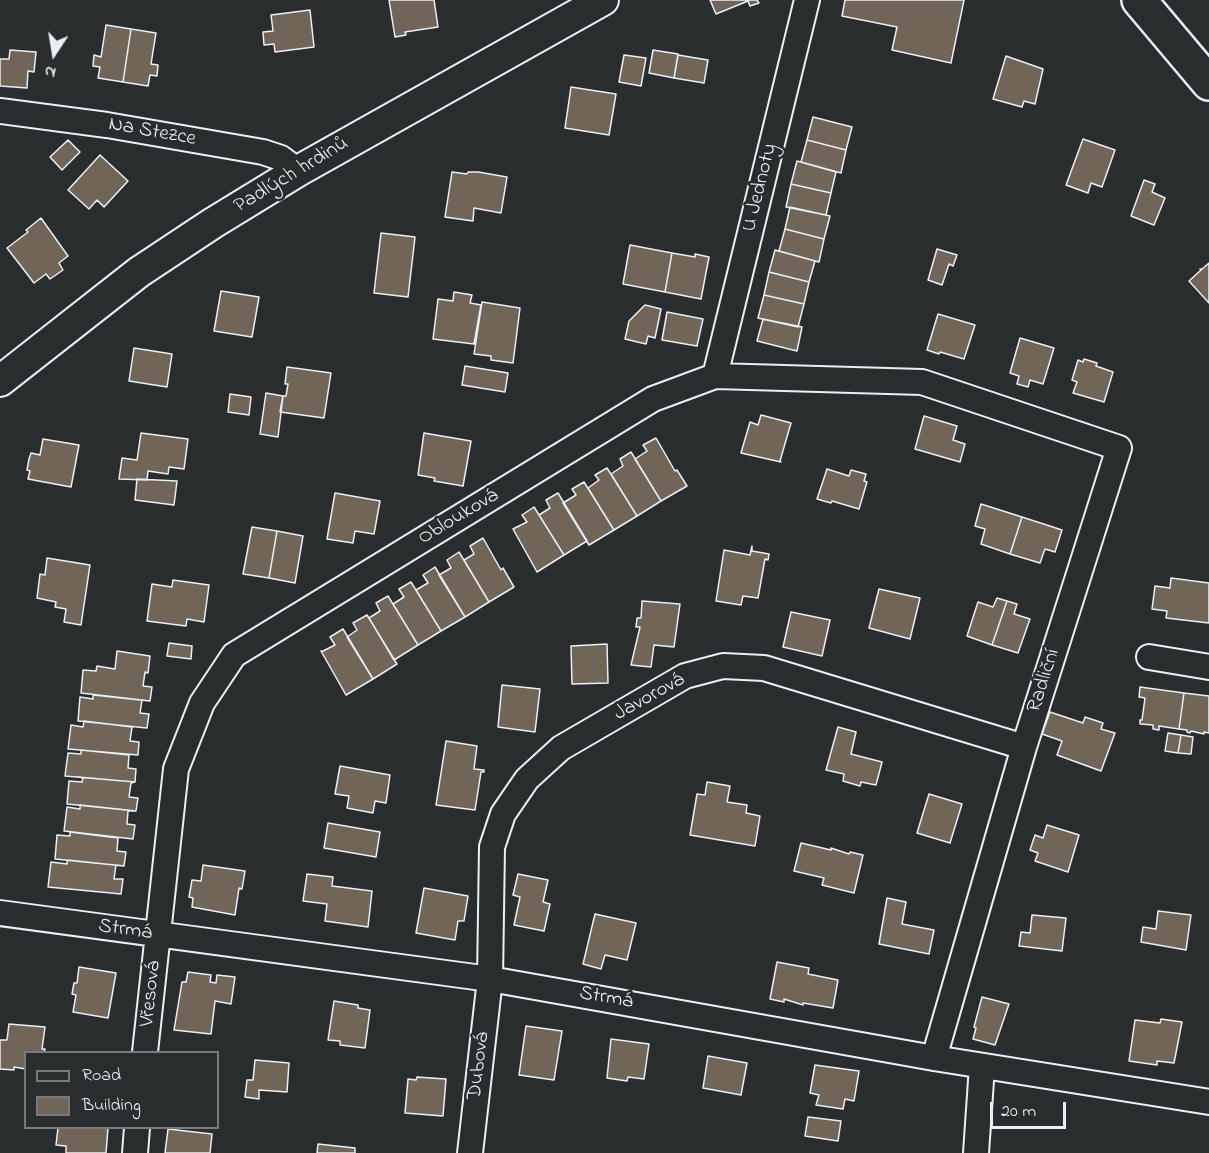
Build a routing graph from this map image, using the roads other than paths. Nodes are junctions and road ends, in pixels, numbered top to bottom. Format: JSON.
{"nodes":[{"id":1,"x":603,"y":0,"type":"edge"},
{"id":2,"x":807,"y":0,"type":"edge"},
{"id":3,"x":1139,"y":0,"type":"edge"},
{"id":4,"x":1209,"y":83,"type":"edge"},
{"id":5,"x":0,"y":111,"type":"edge"},
{"id":6,"x":298,"y":171,"type":"junction"},
{"id":7,"x":715,"y":376,"type":"junction"},
{"id":8,"x":0,"y":381,"type":"edge"},
{"id":9,"x":978,"y":400,"type":"joint"},
{"id":10,"x":1149,"y":657,"type":"dead end"},
{"id":11,"x":1209,"y":667,"type":"edge"},
{"id":12,"x":1024,"y":747,"type":"junction"},
{"id":13,"x":0,"y":913,"type":"edge"},
{"id":14,"x":158,"y":935,"type":"junction"},
{"id":15,"x":490,"y":979,"type":"junction"},
{"id":16,"x":146,"y":1051,"type":"edge"},
{"id":17,"x":934,"y":1058,"type":"junction"},
{"id":18,"x":982,"y":1066,"type":"junction"},
{"id":19,"x":1209,"y":1102,"type":"edge"},
{"id":20,"x":137,"y":1129,"type":"edge"},
{"id":21,"x":135,"y":1153,"type":"edge"},
{"id":22,"x":470,"y":1153,"type":"edge"},
{"id":23,"x":976,"y":1153,"type":"edge"}],
"edges":[{"from":1,"to":6,"type":"street","name":"Padlých hrdinů"},
{"from":2,"to":7,"type":"street","name":"U Jednoty"},
{"from":3,"to":4,"type":"main road"},
{"from":5,"to":6,"type":"street","name":"Na Stezce"},
{"from":6,"to":8,"type":"street","name":"Padlých hrdinů"},
{"from":7,"to":9,"type":"street","name":"Oblouková"},
{"from":7,"to":14,"type":"street","name":"Oblouková"},
{"from":9,"to":12,"type":"street","name":"Radliční"},
{"from":10,"to":11,"type":"street"},
{"from":12,"to":15,"type":"street","name":"Javorová"},
{"from":12,"to":17,"type":"street","name":"Radliční"},
{"from":13,"to":14,"type":"street","name":"Strmá"},
{"from":14,"to":15,"type":"street","name":"Strmá"},
{"from":14,"to":16,"type":"street","name":"Vřesová"},
{"from":15,"to":17,"type":"street","name":"Strmá"},
{"from":15,"to":22,"type":"street","name":"Dubová"},
{"from":17,"to":18,"type":"street","name":"Strmá"},
{"from":18,"to":19,"type":"street","name":"Strmá"},
{"from":18,"to":23,"type":"street"},
{"from":20,"to":21,"type":"street"}]}
